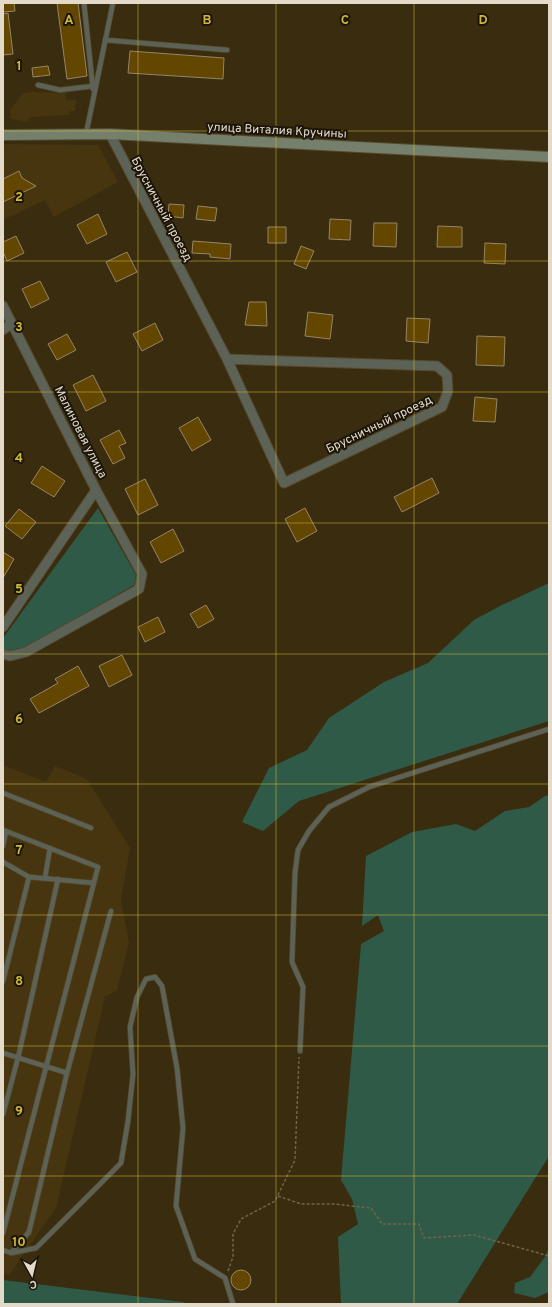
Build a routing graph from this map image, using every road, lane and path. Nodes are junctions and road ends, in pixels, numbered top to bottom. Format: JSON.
{"nodes":[{"id":1,"x":84,"y":3,"type":"edge"},
{"id":2,"x":113,"y":3,"type":"edge"},
{"id":3,"x":105,"y":40,"type":"junction"},
{"id":4,"x":227,"y":50,"type":"dead end"},
{"id":5,"x":38,"y":85,"type":"dead end"},
{"id":6,"x":93,"y":86,"type":"junction"},
{"id":7,"x":94,"y":95,"type":"junction"},
{"id":8,"x":86,"y":134,"type":"junction"},
{"id":9,"x":110,"y":134,"type":"junction"},
{"id":10,"x":3,"y":135,"type":"edge"},
{"id":11,"x":549,"y":157,"type":"edge"},
{"id":12,"x":3,"y":306,"type":"edge"},
{"id":13,"x":12,"y":323,"type":"junction"},
{"id":14,"x":3,"y":330,"type":"edge"},
{"id":15,"x":227,"y":359,"type":"junction"},
{"id":16,"x":96,"y":490,"type":"junction"},
{"id":17,"x":3,"y":627,"type":"edge"},
{"id":18,"x":3,"y":654,"type":"edge"},
{"id":19,"x":549,"y":729,"type":"edge"},
{"id":20,"x":3,"y":793,"type":"edge"},
{"id":21,"x":91,"y":828,"type":"dead end"},
{"id":22,"x":5,"y":831,"type":"edge"},
{"id":23,"x":3,"y":846,"type":"edge"},
{"id":24,"x":50,"y":848,"type":"junction"},
{"id":25,"x":3,"y":862,"type":"edge"},
{"id":26,"x":29,"y":877,"type":"junction"},
{"id":27,"x":45,"y":878,"type":"junction"},
{"id":28,"x":58,"y":879,"type":"junction"},
{"id":29,"x":94,"y":883,"type":"junction"},
{"id":30,"x":111,"y":911,"type":"dead end"},
{"id":31,"x":3,"y":981,"type":"edge"},
{"id":32,"x":300,"y":1051,"type":"joint"},
{"id":33,"x":3,"y":1053,"type":"edge"},
{"id":34,"x":18,"y":1058,"type":"junction"},
{"id":35,"x":47,"y":1067,"type":"junction"},
{"id":36,"x":67,"y":1073,"type":"junction"},
{"id":37,"x":3,"y":1114,"type":"edge"},
{"id":38,"x":278,"y":1196,"type":"junction"},
{"id":39,"x":3,"y":1233,"type":"edge"},
{"id":40,"x":3,"y":1250,"type":"edge"},
{"id":41,"x":11,"y":1253,"type":"junction"},
{"id":42,"x":549,"y":1256,"type":"edge"},
{"id":43,"x":225,"y":1278,"type":"junction"},
{"id":44,"x":233,"y":1304,"type":"edge"}],
"edges":[{"from":1,"to":6,"type":"lane"},
{"from":2,"to":3,"type":"lane"},
{"from":3,"to":4,"type":"lane"},
{"from":3,"to":7,"type":"lane"},
{"from":5,"to":6,"type":"lane"},
{"from":6,"to":7,"type":"lane"},
{"from":7,"to":8,"type":"lane"},
{"from":8,"to":9,"type":"street","name":"улица Виталия Кручины"},
{"from":8,"to":10,"type":"street","name":"улица Виталия Кручины"},
{"from":9,"to":11,"type":"street","name":"улица Виталия Кручины"},
{"from":9,"to":15,"type":"street","name":"Брусничный проезд"},
{"from":12,"to":13,"type":"street","name":"Малиновая улица"},
{"from":13,"to":14,"type":"street"},
{"from":13,"to":16,"type":"street","name":"Малиновая улица"},
{"from":15,"to":15,"type":"street","name":"Брусничный проезд"},
{"from":16,"to":17,"type":"street","name":"Малиновая улица"},
{"from":16,"to":18,"type":"street"},
{"from":19,"to":32,"type":"lane"},
{"from":20,"to":21,"type":"lane"},
{"from":22,"to":23,"type":"lane"},
{"from":22,"to":24,"type":"lane"},
{"from":24,"to":27,"type":"lane"},
{"from":24,"to":29,"type":"lane"},
{"from":25,"to":26,"type":"lane"},
{"from":26,"to":27,"type":"lane"},
{"from":26,"to":31,"type":"lane"},
{"from":27,"to":28,"type":"lane"},
{"from":28,"to":29,"type":"lane"},
{"from":28,"to":34,"type":"lane"},
{"from":29,"to":35,"type":"lane"},
{"from":30,"to":36,"type":"lane"},
{"from":32,"to":38,"type":"path"},
{"from":33,"to":34,"type":"lane"},
{"from":34,"to":35,"type":"lane"},
{"from":34,"to":37,"type":"lane"},
{"from":35,"to":36,"type":"lane"},
{"from":35,"to":39,"type":"lane"},
{"from":36,"to":41,"type":"lane"},
{"from":38,"to":42,"type":"path"},
{"from":38,"to":43,"type":"path"},
{"from":40,"to":41,"type":"lane"},
{"from":41,"to":43,"type":"lane"},
{"from":43,"to":44,"type":"lane"}]}
